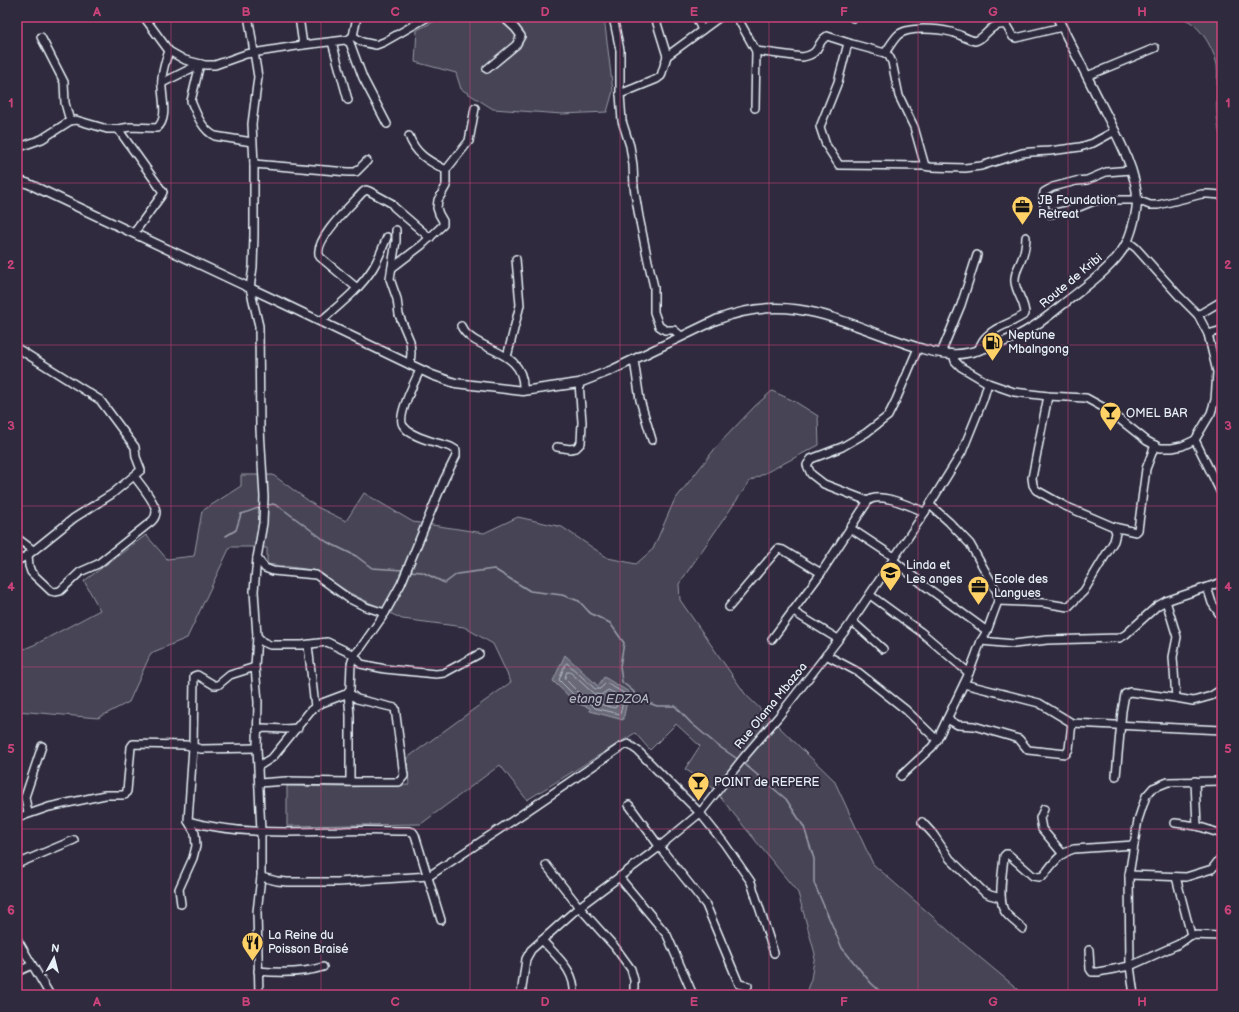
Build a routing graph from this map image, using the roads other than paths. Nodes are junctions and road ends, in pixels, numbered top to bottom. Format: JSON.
{"nodes":[{"id":1,"x":144,"y":17,"type":"edge"},
{"id":2,"x":299,"y":17,"type":"edge"},
{"id":3,"x":356,"y":17,"type":"edge"},
{"id":4,"x":428,"y":17,"type":"edge"},
{"id":5,"x":503,"y":17,"type":"edge"},
{"id":6,"x":613,"y":17,"type":"edge"},
{"id":7,"x":655,"y":17,"type":"edge"},
{"id":8,"x":696,"y":17,"type":"edge"},
{"id":9,"x":720,"y":17,"type":"edge"},
{"id":10,"x":737,"y":17,"type":"edge"},
{"id":11,"x":1057,"y":17,"type":"edge"},
{"id":12,"x":249,"y":21,"type":"dead end"},
{"id":13,"x":1062,"y":27,"type":"junction"},
{"id":14,"x":702,"y":30,"type":"junction"},
{"id":15,"x":41,"y":37,"type":"dead end"},
{"id":16,"x":350,"y":39,"type":"junction"},
{"id":17,"x":332,"y":42,"type":"junction"},
{"id":18,"x":848,"y":43,"type":"junction"},
{"id":19,"x":303,"y":45,"type":"junction"},
{"id":20,"x":1154,"y":48,"type":"dead end"},
{"id":21,"x":169,"y":51,"type":"junction"},
{"id":22,"x":756,"y":51,"type":"junction"},
{"id":23,"x":254,"y":53,"type":"junction"},
{"id":24,"x":885,"y":53,"type":"junction"},
{"id":25,"x":667,"y":56,"type":"junction"},
{"id":26,"x":200,"y":64,"type":"junction"},
{"id":27,"x":487,"y":69,"type":"dead end"},
{"id":28,"x":1087,"y":76,"type":"junction"},
{"id":29,"x":162,"y":83,"type":"junction"},
{"id":30,"x":620,"y":94,"type":"junction"},
{"id":31,"x":348,"y":100,"type":"dead end"},
{"id":32,"x":475,"y":108,"type":"dead end"},
{"id":33,"x":755,"y":108,"type":"dead end"},
{"id":34,"x":70,"y":121,"type":"junction"},
{"id":35,"x":387,"y":124,"type":"dead end"},
{"id":36,"x":118,"y":129,"type":"junction"},
{"id":37,"x":1114,"y":131,"type":"junction"},
{"id":38,"x":409,"y":136,"type":"dead end"},
{"id":39,"x":252,"y":142,"type":"junction"},
{"id":40,"x":17,"y":148,"type":"edge"},
{"id":41,"x":367,"y":161,"type":"dead end"},
{"id":42,"x":254,"y":164,"type":"junction"},
{"id":43,"x":925,"y":166,"type":"junction"},
{"id":44,"x":446,"y":170,"type":"junction"},
{"id":45,"x":1131,"y":170,"type":"junction"},
{"id":46,"x":17,"y":180,"type":"edge"},
{"id":47,"x":1222,"y":195,"type":"edge"},
{"id":48,"x":1137,"y":200,"type":"junction"},
{"id":49,"x":396,"y":230,"type":"dead end"},
{"id":50,"x":134,"y":233,"type":"junction"},
{"id":51,"x":387,"y":237,"type":"dead end"},
{"id":52,"x":1026,"y":237,"type":"dead end"},
{"id":53,"x":430,"y":238,"type":"junction"},
{"id":54,"x":1127,"y":242,"type":"junction"},
{"id":55,"x":977,"y":256,"type":"dead end"},
{"id":56,"x":516,"y":259,"type":"dead end"},
{"id":57,"x":392,"y":268,"type":"junction"},
{"id":58,"x":250,"y":288,"type":"junction"},
{"id":59,"x":357,"y":288,"type":"junction"},
{"id":60,"x":1222,"y":301,"type":"edge"},
{"id":61,"x":1198,"y":315,"type":"junction"},
{"id":62,"x":321,"y":321,"type":"junction"},
{"id":63,"x":461,"y":326,"type":"dead end"},
{"id":64,"x":1222,"y":330,"type":"edge"},
{"id":65,"x":1208,"y":334,"type":"junction"},
{"id":66,"x":682,"y":336,"type":"junction"},
{"id":67,"x":17,"y":348,"type":"edge"},
{"id":68,"x":918,"y":348,"type":"junction"},
{"id":69,"x":978,"y":351,"type":"junction"},
{"id":70,"x":942,"y":353,"type":"junction"},
{"id":71,"x":953,"y":354,"type":"junction"},
{"id":72,"x":507,"y":357,"type":"junction"},
{"id":73,"x":634,"y":360,"type":"junction"},
{"id":74,"x":410,"y":365,"type":"junction"},
{"id":75,"x":420,"y":370,"type":"junction"},
{"id":76,"x":579,"y":383,"type":"junction"},
{"id":77,"x":988,"y":383,"type":"junction"},
{"id":78,"x":523,"y":391,"type":"junction"},
{"id":79,"x":1048,"y":396,"type":"junction"},
{"id":80,"x":1219,"y":399,"type":"edge"},
{"id":81,"x":652,"y":440,"type":"dead end"},
{"id":82,"x":1195,"y":440,"type":"junction"},
{"id":83,"x":1155,"y":445,"type":"junction"},
{"id":84,"x":557,"y":447,"type":"dead end"},
{"id":85,"x":134,"y":476,"type":"junction"},
{"id":86,"x":1222,"y":495,"type":"edge"},
{"id":87,"x":868,"y":502,"type":"junction"},
{"id":88,"x":930,"y":505,"type":"junction"},
{"id":89,"x":925,"y":512,"type":"junction"},
{"id":90,"x":850,"y":528,"type":"junction"},
{"id":91,"x":1114,"y":528,"type":"junction"},
{"id":92,"x":17,"y":538,"type":"edge"},
{"id":93,"x":31,"y":553,"type":"junction"},
{"id":94,"x":257,"y":558,"type":"junction"},
{"id":95,"x":894,"y":558,"type":"junction"},
{"id":96,"x":17,"y":561,"type":"edge"},
{"id":97,"x":821,"y":573,"type":"junction"},
{"id":98,"x":1222,"y":582,"type":"edge"},
{"id":99,"x":1207,"y":587,"type":"junction"},
{"id":100,"x":870,"y":595,"type":"junction"},
{"id":101,"x":998,"y":601,"type":"junction"},
{"id":102,"x":1166,"y":601,"type":"junction"},
{"id":103,"x":729,"y":607,"type":"dead end"},
{"id":104,"x":792,"y":611,"type":"junction"},
{"id":105,"x":385,"y":613,"type":"junction"},
{"id":106,"x":1222,"y":618,"type":"edge"},
{"id":107,"x":852,"y":621,"type":"junction"},
{"id":108,"x":987,"y":631,"type":"junction"},
{"id":109,"x":257,"y":636,"type":"junction"},
{"id":110,"x":772,"y":639,"type":"dead end"},
{"id":111,"x":838,"y":639,"type":"junction"},
{"id":112,"x":981,"y":641,"type":"junction"},
{"id":113,"x":308,"y":645,"type":"junction"},
{"id":114,"x":883,"y":648,"type":"dead end"},
{"id":115,"x":479,"y":654,"type":"dead end"},
{"id":116,"x":354,"y":655,"type":"junction"},
{"id":117,"x":826,"y":655,"type":"junction"},
{"id":118,"x":255,"y":667,"type":"junction"},
{"id":119,"x":969,"y":673,"type":"junction"},
{"id":120,"x":964,"y":684,"type":"junction"},
{"id":121,"x":1222,"y":689,"type":"edge"},
{"id":122,"x":348,"y":692,"type":"junction"},
{"id":123,"x":1176,"y":698,"type":"junction"},
{"id":124,"x":315,"y":707,"type":"junction"},
{"id":125,"x":947,"y":720,"type":"junction"},
{"id":126,"x":1072,"y":724,"type":"junction"},
{"id":127,"x":1121,"y":725,"type":"junction"},
{"id":128,"x":298,"y":728,"type":"junction"},
{"id":129,"x":1222,"y":730,"type":"edge"},
{"id":130,"x":257,"y":731,"type":"junction"},
{"id":131,"x":937,"y":740,"type":"junction"},
{"id":132,"x":42,"y":746,"type":"dead end"},
{"id":133,"x":193,"y":747,"type":"junction"},
{"id":134,"x":257,"y":748,"type":"junction"},
{"id":135,"x":259,"y":766,"type":"junction"},
{"id":136,"x":901,"y":776,"type":"dead end"},
{"id":137,"x":1116,"y":776,"type":"dead end"},
{"id":138,"x":1195,"y":781,"type":"junction"},
{"id":139,"x":1222,"y":781,"type":"edge"},
{"id":140,"x":350,"y":782,"type":"junction"},
{"id":141,"x":259,"y":783,"type":"junction"},
{"id":142,"x":629,"y":805,"type":"dead end"},
{"id":143,"x":1044,"y":809,"type":"dead end"},
{"id":144,"x":28,"y":813,"type":"junction"},
{"id":145,"x":700,"y":813,"type":"junction"},
{"id":146,"x":17,"y":818,"type":"edge"},
{"id":147,"x":188,"y":821,"type":"junction"},
{"id":148,"x":922,"y":822,"type":"dead end"},
{"id":149,"x":1175,"y":823,"type":"dead end"},
{"id":150,"x":1197,"y":826,"type":"junction"},
{"id":151,"x":261,"y":831,"type":"junction"},
{"id":152,"x":1222,"y":834,"type":"edge"},
{"id":153,"x":74,"y":840,"type":"dead end"},
{"id":154,"x":1134,"y":845,"type":"junction"},
{"id":155,"x":659,"y":846,"type":"junction"},
{"id":156,"x":1062,"y":853,"type":"junction"},
{"id":157,"x":1222,"y":856,"type":"edge"},
{"id":158,"x":17,"y":864,"type":"edge"},
{"id":159,"x":546,"y":865,"type":"dead end"},
{"id":160,"x":1129,"y":875,"type":"junction"},
{"id":161,"x":429,"y":876,"type":"junction"},
{"id":162,"x":261,"y":877,"type":"junction"},
{"id":163,"x":619,"y":877,"type":"junction"},
{"id":164,"x":1176,"y":877,"type":"junction"},
{"id":165,"x":1001,"y":898,"type":"junction"},
{"id":166,"x":181,"y":904,"type":"dead end"},
{"id":167,"x":579,"y":907,"type":"junction"},
{"id":168,"x":441,"y":920,"type":"dead end"},
{"id":169,"x":1023,"y":929,"type":"dead end"},
{"id":170,"x":1191,"y":935,"type":"junction"},
{"id":171,"x":1222,"y":936,"type":"edge"},
{"id":172,"x":17,"y":939,"type":"edge"},
{"id":173,"x":542,"y":940,"type":"junction"},
{"id":174,"x":1090,"y":950,"type":"dead end"},
{"id":175,"x":774,"y":953,"type":"dead end"},
{"id":176,"x":32,"y":965,"type":"junction"},
{"id":177,"x":1130,"y":966,"type":"junction"},
{"id":178,"x":323,"y":967,"type":"dead end"},
{"id":179,"x":258,"y":971,"type":"junction"},
{"id":180,"x":17,"y":972,"type":"edge"},
{"id":181,"x":748,"y":986,"type":"dead end"},
{"id":182,"x":50,"y":995,"type":"edge"},
{"id":183,"x":259,"y":995,"type":"edge"},
{"id":184,"x":521,"y":995,"type":"edge"},
{"id":185,"x":574,"y":995,"type":"edge"},
{"id":186,"x":634,"y":995,"type":"edge"},
{"id":187,"x":693,"y":995,"type":"edge"},
{"id":188,"x":1134,"y":995,"type":"edge"}],
"edges":[{"from":1,"to":21,"type":"street"},
{"from":2,"to":19,"type":"street"},
{"from":3,"to":16,"type":"street"},
{"from":4,"to":16,"type":"street"},
{"from":5,"to":27,"type":"street"},
{"from":6,"to":30,"type":"street"},
{"from":7,"to":25,"type":"street"},
{"from":8,"to":14,"type":"street"},
{"from":9,"to":14,"type":"street"},
{"from":10,"to":22,"type":"street"},
{"from":11,"to":13,"type":"main road","name":"Route de Kribi"},
{"from":12,"to":23,"type":"street"},
{"from":13,"to":24,"type":"street"},
{"from":13,"to":28,"type":"main road","name":"Route de Kribi"},
{"from":14,"to":25,"type":"street"},
{"from":15,"to":34,"type":"street"},
{"from":16,"to":17,"type":"street"},
{"from":16,"to":35,"type":"street"},
{"from":17,"to":19,"type":"street"},
{"from":17,"to":31,"type":"street"},
{"from":18,"to":22,"type":"street"},
{"from":18,"to":24,"type":"street"},
{"from":18,"to":43,"type":"street"},
{"from":19,"to":23,"type":"street"},
{"from":20,"to":28,"type":"street"},
{"from":21,"to":26,"type":"street"},
{"from":21,"to":29,"type":"street"},
{"from":22,"to":33,"type":"street"},
{"from":23,"to":26,"type":"street"},
{"from":23,"to":39,"type":"street"},
{"from":24,"to":43,"type":"street"},
{"from":25,"to":30,"type":"street"},
{"from":26,"to":29,"type":"street"},
{"from":26,"to":39,"type":"street"},
{"from":28,"to":37,"type":"main road","name":"Route de Kribi"},
{"from":29,"to":36,"type":"street"},
{"from":30,"to":66,"type":"street"},
{"from":32,"to":44,"type":"street"},
{"from":34,"to":36,"type":"street"},
{"from":34,"to":40,"type":"street"},
{"from":36,"to":50,"type":"street"},
{"from":37,"to":43,"type":"street"},
{"from":37,"to":45,"type":"main road","name":"Route de Kribi"},
{"from":38,"to":44,"type":"street"},
{"from":39,"to":42,"type":"street"},
{"from":41,"to":42,"type":"street"},
{"from":42,"to":58,"type":"street"},
{"from":44,"to":53,"type":"street"},
{"from":45,"to":48,"type":"main road","name":"Route de Kribi"},
{"from":45,"to":48,"type":"street"},
{"from":46,"to":50,"type":"main road","name":"Route de Kribi"},
{"from":47,"to":48,"type":"street"},
{"from":48,"to":54,"type":"main road","name":"Route de Kribi"},
{"from":49,"to":57,"type":"street"},
{"from":50,"to":58,"type":"main road","name":"Route de Kribi"},
{"from":51,"to":59,"type":"street"},
{"from":52,"to":69,"type":"street"},
{"from":53,"to":57,"type":"street"},
{"from":53,"to":59,"type":"street"},
{"from":54,"to":61,"type":"street"},
{"from":54,"to":69,"type":"main road","name":"Route de Kribi"},
{"from":55,"to":70,"type":"street"},
{"from":56,"to":72,"type":"street"},
{"from":57,"to":74,"type":"street"},
{"from":58,"to":62,"type":"main road","name":"Route de Kribi"},
{"from":58,"to":94,"type":"street"},
{"from":59,"to":62,"type":"street"},
{"from":60,"to":61,"type":"street"},
{"from":61,"to":65,"type":"street"},
{"from":62,"to":74,"type":"main road","name":"Route de Kribi"},
{"from":63,"to":72,"type":"street"},
{"from":64,"to":65,"type":"street"},
{"from":65,"to":80,"type":"street"},
{"from":66,"to":68,"type":"main road","name":"Route de Kribi"},
{"from":66,"to":73,"type":"main road","name":"Route de Kribi"},
{"from":67,"to":85,"type":"street"},
{"from":68,"to":70,"type":"main road","name":"Route de Kribi"},
{"from":68,"to":87,"type":"street"},
{"from":69,"to":71,"type":"main road","name":"Route de Kribi"},
{"from":70,"to":71,"type":"main road","name":"Route de Kribi"},
{"from":71,"to":77,"type":"street"},
{"from":72,"to":78,"type":"street"},
{"from":73,"to":76,"type":"main road","name":"Route de Kribi"},
{"from":73,"to":81,"type":"street"},
{"from":74,"to":75,"type":"main road","name":"Route de Kribi"},
{"from":75,"to":78,"type":"main road","name":"Route de Kribi"},
{"from":75,"to":105,"type":"street"},
{"from":76,"to":78,"type":"main road","name":"Route de Kribi"},
{"from":76,"to":84,"type":"street"},
{"from":77,"to":79,"type":"street"},
{"from":77,"to":88,"type":"street","name":"Rue Olama Mbazoa"},
{"from":79,"to":83,"type":"street"},
{"from":79,"to":91,"type":"street"},
{"from":80,"to":82,"type":"street"},
{"from":82,"to":83,"type":"street"},
{"from":82,"to":86,"type":"street"},
{"from":83,"to":91,"type":"street"},
{"from":85,"to":93,"type":"street"},
{"from":85,"to":93,"type":"street"},
{"from":87,"to":89,"type":"street"},
{"from":87,"to":90,"type":"street"},
{"from":88,"to":89,"type":"street","name":"Rue Olama Mbazoa"},
{"from":88,"to":101,"type":"street"},
{"from":89,"to":95,"type":"street","name":"Rue Olama Mbazoa"},
{"from":90,"to":95,"type":"street"},
{"from":90,"to":97,"type":"street"},
{"from":91,"to":101,"type":"street"},
{"from":92,"to":93,"type":"street"},
{"from":93,"to":96,"type":"street"},
{"from":94,"to":105,"type":"street"},
{"from":94,"to":109,"type":"street"},
{"from":95,"to":100,"type":"street","name":"Rue Olama Mbazoa"},
{"from":95,"to":108,"type":"street"},
{"from":97,"to":103,"type":"street"},
{"from":97,"to":104,"type":"street"},
{"from":98,"to":99,"type":"street"},
{"from":99,"to":102,"type":"street"},
{"from":99,"to":106,"type":"street"},
{"from":100,"to":107,"type":"street","name":"Rue Olama Mbazoa"},
{"from":100,"to":119,"type":"street"},
{"from":101,"to":108,"type":"street"},
{"from":102,"to":112,"type":"street"},
{"from":102,"to":123,"type":"street"},
{"from":104,"to":110,"type":"street"},
{"from":104,"to":111,"type":"street"},
{"from":105,"to":116,"type":"street"},
{"from":107,"to":111,"type":"street","name":"Rue Olama Mbazoa"},
{"from":107,"to":114,"type":"street"},
{"from":108,"to":112,"type":"street"},
{"from":109,"to":113,"type":"street"},
{"from":109,"to":118,"type":"street"},
{"from":111,"to":117,"type":"street","name":"Rue Olama Mbazoa"},
{"from":112,"to":119,"type":"street"},
{"from":113,"to":116,"type":"street"},
{"from":113,"to":124,"type":"street"},
{"from":115,"to":116,"type":"street"},
{"from":116,"to":122,"type":"street"},
{"from":117,"to":131,"type":"street"},
{"from":117,"to":145,"type":"street","name":"Rue Olama Mbazoa"},
{"from":118,"to":130,"type":"street"},
{"from":118,"to":133,"type":"street"},
{"from":119,"to":120,"type":"street"},
{"from":120,"to":125,"type":"street"},
{"from":120,"to":126,"type":"street"},
{"from":121,"to":123,"type":"street"},
{"from":122,"to":124,"type":"street"},
{"from":122,"to":140,"type":"street"},
{"from":122,"to":140,"type":"street"},
{"from":123,"to":127,"type":"street"},
{"from":124,"to":128,"type":"street"},
{"from":125,"to":126,"type":"street"},
{"from":125,"to":131,"type":"street"},
{"from":126,"to":127,"type":"street"},
{"from":127,"to":129,"type":"street"},
{"from":127,"to":137,"type":"street"},
{"from":128,"to":130,"type":"street"},
{"from":128,"to":135,"type":"street"},
{"from":130,"to":134,"type":"street"},
{"from":131,"to":136,"type":"street"},
{"from":132,"to":144,"type":"street"},
{"from":133,"to":134,"type":"street"},
{"from":133,"to":144,"type":"street"},
{"from":133,"to":147,"type":"street"},
{"from":134,"to":135,"type":"street"},
{"from":135,"to":141,"type":"street"},
{"from":138,"to":139,"type":"street"},
{"from":138,"to":150,"type":"street"},
{"from":138,"to":154,"type":"street"},
{"from":140,"to":141,"type":"street"},
{"from":141,"to":151,"type":"street"},
{"from":142,"to":155,"type":"street"},
{"from":143,"to":156,"type":"street"},
{"from":144,"to":146,"type":"street"},
{"from":145,"to":155,"type":"street","name":"Rue Olama Mbazoa"},
{"from":145,"to":161,"type":"street"},
{"from":145,"to":175,"type":"street"},
{"from":147,"to":151,"type":"street"},
{"from":147,"to":166,"type":"street"},
{"from":148,"to":165,"type":"street"},
{"from":149,"to":150,"type":"street"},
{"from":150,"to":152,"type":"street"},
{"from":151,"to":161,"type":"street"},
{"from":151,"to":162,"type":"street"},
{"from":153,"to":158,"type":"street"},
{"from":154,"to":156,"type":"street"},
{"from":154,"to":160,"type":"street"},
{"from":155,"to":163,"type":"street","name":"Rue Olama Mbazoa"},
{"from":155,"to":181,"type":"street"},
{"from":156,"to":165,"type":"street"},
{"from":157,"to":164,"type":"street"},
{"from":159,"to":167,"type":"street"},
{"from":160,"to":164,"type":"street"},
{"from":160,"to":177,"type":"street"},
{"from":161,"to":162,"type":"street"},
{"from":161,"to":168,"type":"street"},
{"from":162,"to":179,"type":"street"},
{"from":163,"to":167,"type":"street","name":"Rue Olama Mbazoa"},
{"from":163,"to":187,"type":"street"},
{"from":164,"to":170,"type":"street"},
{"from":165,"to":169,"type":"street"},
{"from":167,"to":173,"type":"street","name":"Rue Olama Mbazoa"},
{"from":167,"to":186,"type":"street"},
{"from":170,"to":171,"type":"street"},
{"from":170,"to":177,"type":"street"},
{"from":172,"to":176,"type":"street"},
{"from":173,"to":184,"type":"street","name":"Rue Olama Mbazoa"},
{"from":173,"to":185,"type":"street"},
{"from":174,"to":177,"type":"street"},
{"from":176,"to":180,"type":"street"},
{"from":176,"to":182,"type":"street"},
{"from":177,"to":188,"type":"street"},
{"from":178,"to":179,"type":"street"},
{"from":179,"to":183,"type":"street"}]}
